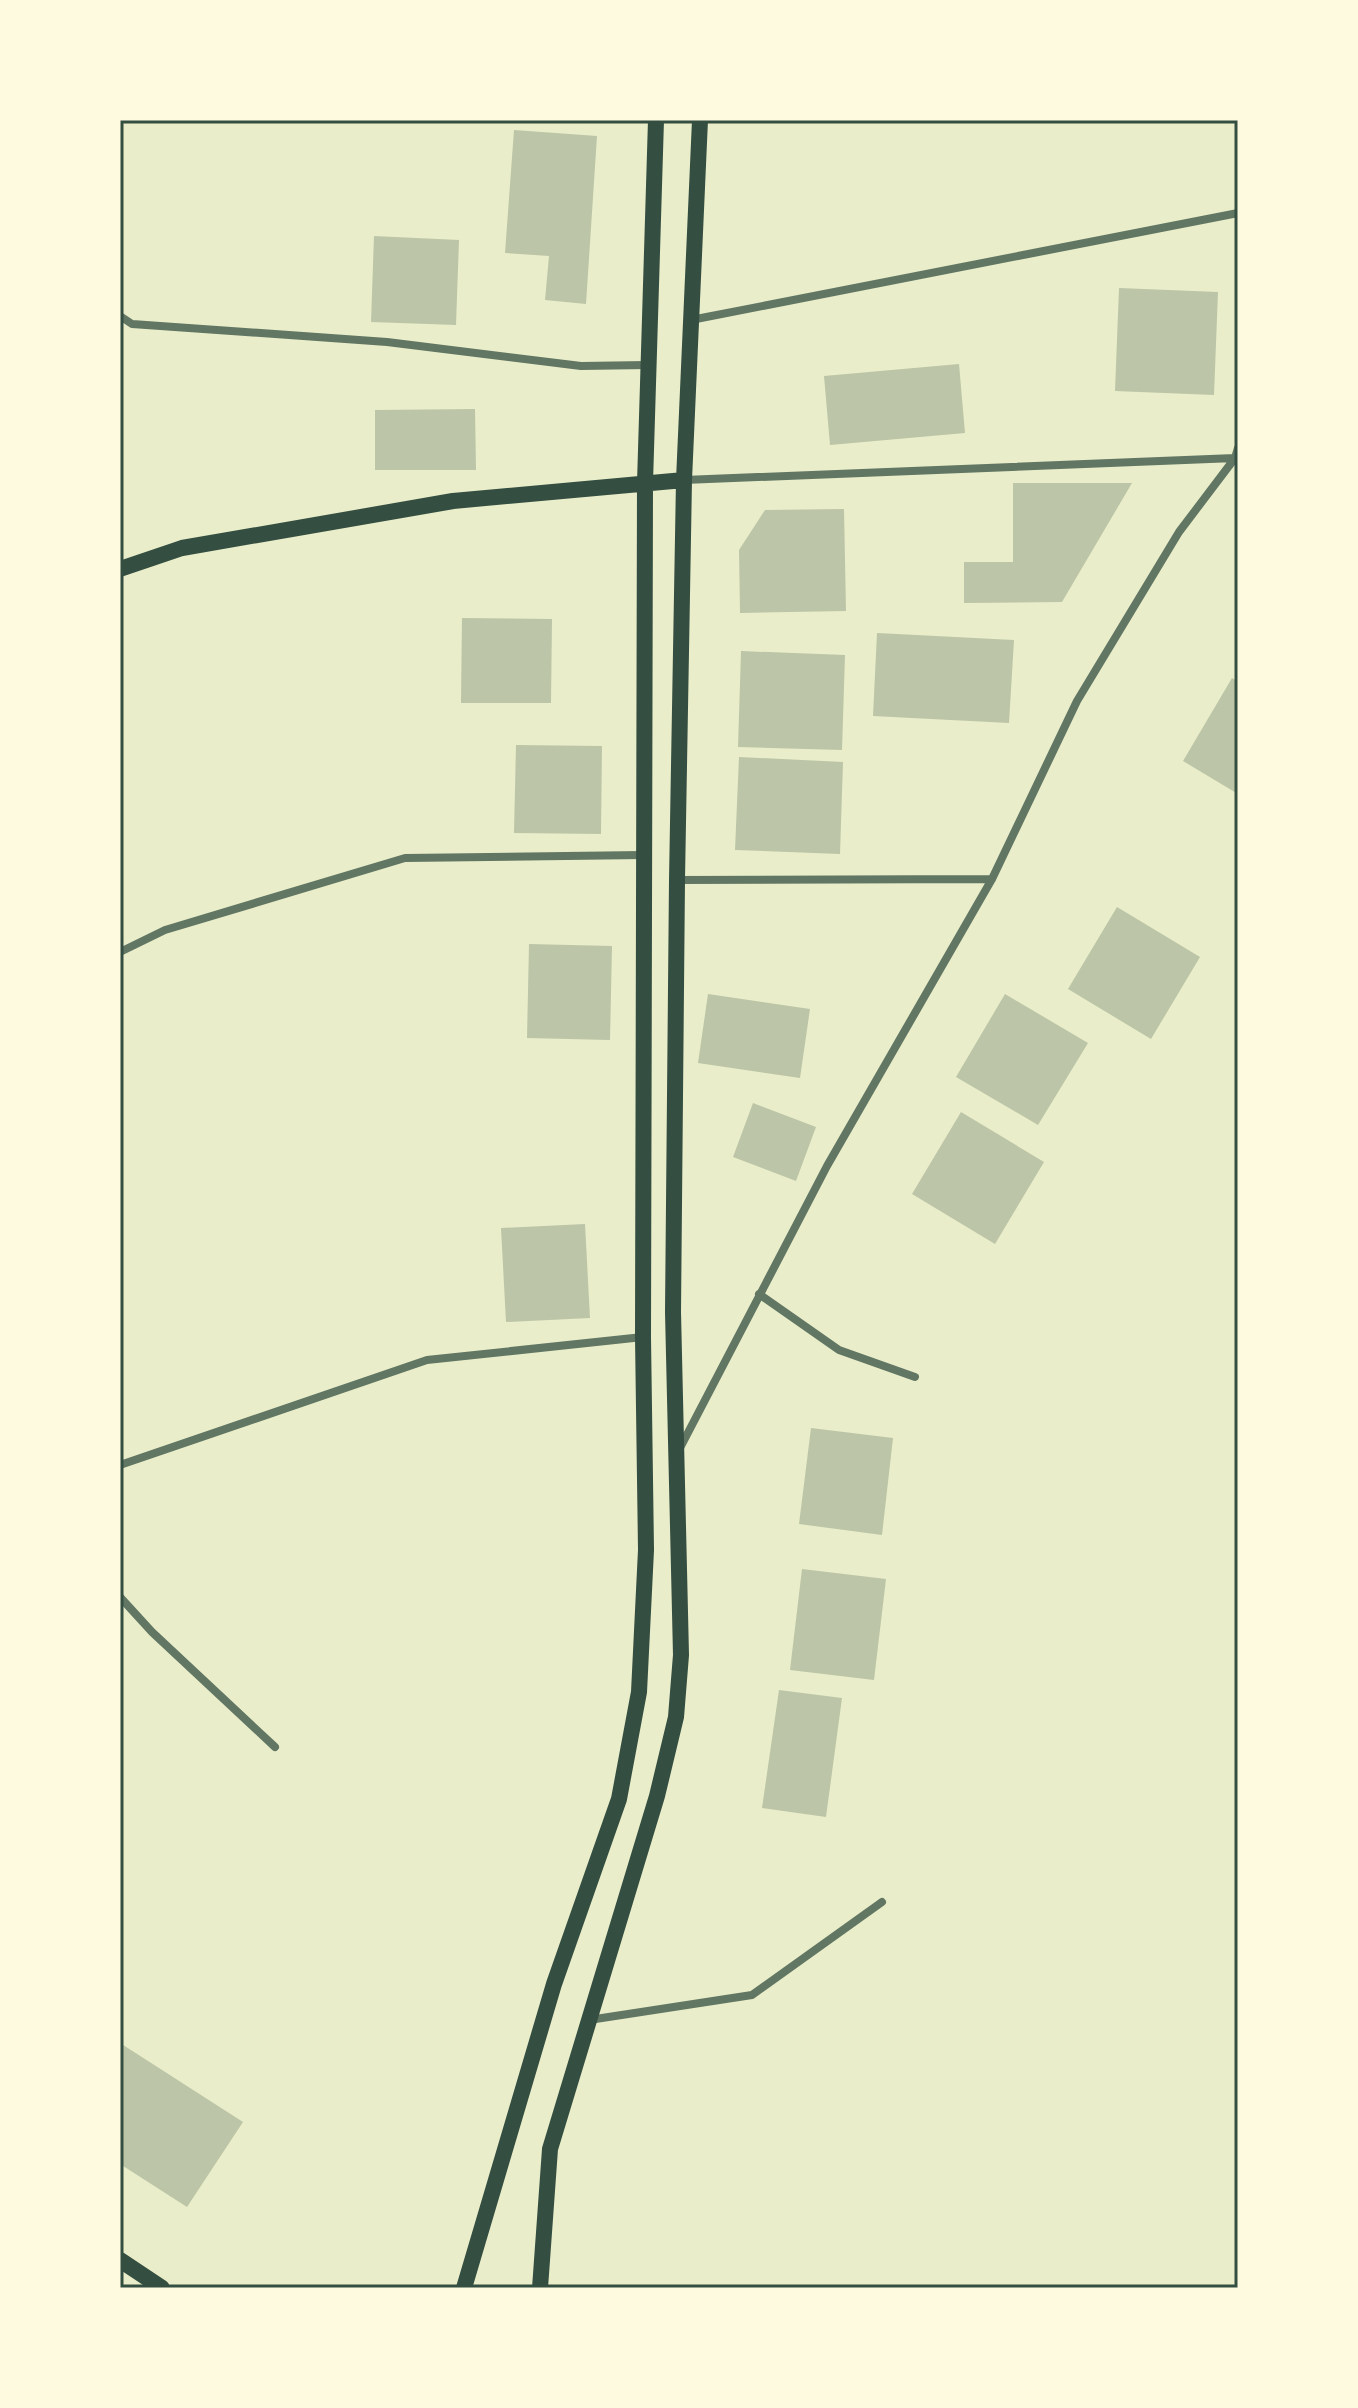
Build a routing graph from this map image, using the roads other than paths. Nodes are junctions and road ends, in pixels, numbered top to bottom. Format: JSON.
{"nodes":[{"id":1,"x":656,"y":120,"type":"edge"},
{"id":2,"x":700,"y":120,"type":"edge"},
{"id":3,"x":1238,"y":213,"type":"edge"},
{"id":4,"x":120,"y":316,"type":"edge"},
{"id":5,"x":691,"y":320,"type":"junction"},
{"id":6,"x":647,"y":365,"type":"junction"},
{"id":7,"x":1237,"y":455,"type":"edge"},
{"id":8,"x":684,"y":480,"type":"junction"},
{"id":9,"x":645,"y":483,"type":"junction"},
{"id":10,"x":120,"y":569,"type":"edge"},
{"id":11,"x":643,"y":855,"type":"junction"},
{"id":12,"x":992,"y":879,"type":"junction"},
{"id":13,"x":677,"y":880,"type":"junction"},
{"id":14,"x":120,"y":952,"type":"edge"},
{"id":15,"x":759,"y":1294,"type":"junction"},
{"id":16,"x":643,"y":1337,"type":"junction"},
{"id":17,"x":915,"y":1377,"type":"dead end"},
{"id":18,"x":676,"y":1456,"type":"junction"},
{"id":19,"x":120,"y":1465,"type":"edge"},
{"id":20,"x":120,"y":1597,"type":"edge"},
{"id":21,"x":275,"y":1747,"type":"dead end"},
{"id":22,"x":882,"y":1902,"type":"dead end"},
{"id":23,"x":588,"y":2020,"type":"junction"},
{"id":24,"x":120,"y":2260,"type":"edge"},
{"id":25,"x":159,"y":2287,"type":"edge"},
{"id":26,"x":464,"y":2288,"type":"edge"},
{"id":27,"x":540,"y":2288,"type":"edge"}],
"edges":[{"from":1,"to":6,"type":"main road"},
{"from":2,"to":5,"type":"main road"},
{"from":3,"to":5,"type":"street"},
{"from":4,"to":6,"type":"street"},
{"from":5,"to":8,"type":"main road"},
{"from":6,"to":9,"type":"main road"},
{"from":7,"to":8,"type":"street"},
{"from":7,"to":12,"type":"street"},
{"from":8,"to":9,"type":"main road"},
{"from":8,"to":13,"type":"main road"},
{"from":9,"to":10,"type":"main road"},
{"from":9,"to":11,"type":"main road"},
{"from":11,"to":14,"type":"street"},
{"from":11,"to":16,"type":"main road"},
{"from":12,"to":13,"type":"street"},
{"from":12,"to":15,"type":"street"},
{"from":13,"to":18,"type":"main road"},
{"from":15,"to":17,"type":"street"},
{"from":15,"to":18,"type":"street"},
{"from":16,"to":19,"type":"street"},
{"from":16,"to":26,"type":"main road"},
{"from":18,"to":23,"type":"main road"},
{"from":20,"to":21,"type":"street"},
{"from":22,"to":23,"type":"street"},
{"from":23,"to":27,"type":"main road"},
{"from":24,"to":25,"type":"main road"}]}
